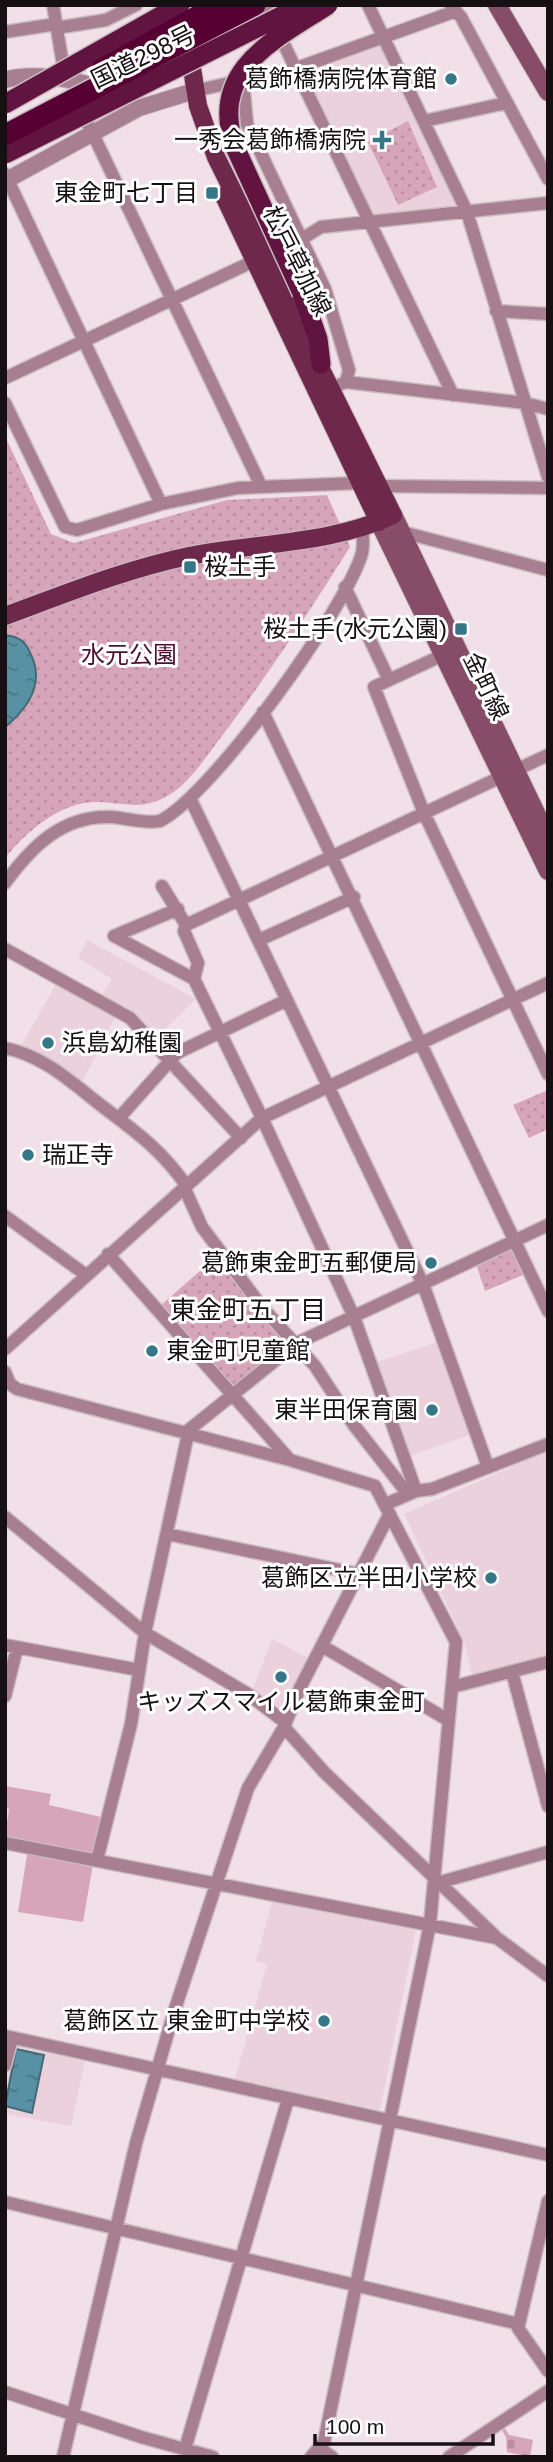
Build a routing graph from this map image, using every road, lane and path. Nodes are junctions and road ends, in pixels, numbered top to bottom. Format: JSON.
{"nodes":[{"id":1,"x":53,"y":5,"type":"edge"},
{"id":2,"x":136,"y":5,"type":"edge"},
{"id":3,"x":179,"y":5,"type":"edge"},
{"id":4,"x":188,"y":5,"type":"edge"},
{"id":5,"x":218,"y":5,"type":"edge"},
{"id":6,"x":255,"y":5,"type":"edge"},
{"id":7,"x":265,"y":5,"type":"edge"},
{"id":8,"x":303,"y":5,"type":"edge"},
{"id":9,"x":328,"y":5,"type":"edge"},
{"id":10,"x":368,"y":5,"type":"edge"},
{"id":11,"x":497,"y":5,"type":"edge"},
{"id":12,"x":453,"y":8,"type":"edge"},
{"id":13,"x":56,"y":26,"type":"junction"},
{"id":14,"x":5,"y":32,"type":"edge"},
{"id":15,"x":383,"y":38,"type":"junction"},
{"id":16,"x":297,"y":68,"type":"junction"},
{"id":17,"x":5,"y":80,"type":"edge"},
{"id":18,"x":66,"y":80,"type":"junction"},
{"id":19,"x":243,"y":81,"type":"junction"},
{"id":20,"x":189,"y":92,"type":"junction"},
{"id":21,"x":548,"y":92,"type":"edge"},
{"id":22,"x":152,"y":102,"type":"junction"},
{"id":23,"x":506,"y":103,"type":"junction"},
{"id":24,"x":5,"y":104,"type":"edge"},
{"id":25,"x":424,"y":121,"type":"junction"},
{"id":26,"x":5,"y":122,"type":"edge"},
{"id":27,"x":93,"y":132,"type":"junction"},
{"id":28,"x":5,"y":135,"type":"edge"},
{"id":29,"x":5,"y":154,"type":"edge"},
{"id":30,"x":6,"y":178,"type":"edge"},
{"id":31,"x":548,"y":179,"type":"edge"},
{"id":32,"x":548,"y":203,"type":"edge"},
{"id":33,"x":467,"y":212,"type":"junction"},
{"id":34,"x":371,"y":222,"type":"junction"},
{"id":35,"x":302,"y":239,"type":"junction"},
{"id":36,"x":254,"y":261,"type":"junction"},
{"id":37,"x":173,"y":298,"type":"junction"},
{"id":38,"x":496,"y":311,"type":"junction"},
{"id":39,"x":548,"y":314,"type":"edge"},
{"id":40,"x":84,"y":341,"type":"junction"},
{"id":41,"x":321,"y":364,"type":"junction"},
{"id":42,"x":5,"y":378,"type":"edge"},
{"id":43,"x":339,"y":385,"type":"junction"},
{"id":44,"x":453,"y":395,"type":"junction"},
{"id":45,"x":5,"y":403,"type":"edge"},
{"id":46,"x":525,"y":403,"type":"junction"},
{"id":47,"x":548,"y":409,"type":"edge"},
{"id":48,"x":548,"y":477,"type":"edge"},
{"id":49,"x":360,"y":483,"type":"junction"},
{"id":50,"x":261,"y":486,"type":"junction"},
{"id":51,"x":380,"y":486,"type":"junction"},
{"id":52,"x":548,"y":488,"type":"edge"},
{"id":53,"x":161,"y":504,"type":"junction"},
{"id":54,"x":378,"y":521,"type":"junction"},
{"id":55,"x":402,"y":532,"type":"junction"},
{"id":56,"x":548,"y":569,"type":"edge"},
{"id":57,"x":345,"y":587,"type":"junction"},
{"id":58,"x":5,"y":616,"type":"edge"},
{"id":59,"x":443,"y":655,"type":"junction"},
{"id":60,"x":389,"y":680,"type":"junction"},
{"id":61,"x":263,"y":712,"type":"junction"},
{"id":62,"x":548,"y":755,"type":"edge"},
{"id":63,"x":509,"y":773,"type":"junction"},
{"id":64,"x":190,"y":798,"type":"junction"},
{"id":65,"x":424,"y":813,"type":"junction"},
{"id":66,"x":548,"y":838,"type":"edge"},
{"id":67,"x":334,"y":856,"type":"junction"},
{"id":68,"x":548,"y":871,"type":"edge"},
{"id":69,"x":5,"y":883,"type":"edge"},
{"id":70,"x":162,"y":886,"type":"dead end"},
{"id":71,"x":354,"y":897,"type":"junction"},
{"id":72,"x":240,"y":900,"type":"junction"},
{"id":73,"x":178,"y":909,"type":"junction"},
{"id":74,"x":186,"y":925,"type":"junction"},
{"id":75,"x":259,"y":940,"type":"junction"},
{"id":76,"x":5,"y":949,"type":"edge"},
{"id":77,"x":194,"y":979,"type":"junction"},
{"id":78,"x":548,"y":982,"type":"edge"},
{"id":79,"x":287,"y":1000,"type":"junction"},
{"id":80,"x":512,"y":1000,"type":"junction"},
{"id":81,"x":219,"y":1033,"type":"junction"},
{"id":82,"x":422,"y":1042,"type":"junction"},
{"id":83,"x":5,"y":1048,"type":"edge"},
{"id":84,"x":168,"y":1060,"type":"junction"},
{"id":85,"x":548,"y":1074,"type":"edge"},
{"id":86,"x":330,"y":1085,"type":"junction"},
{"id":87,"x":120,"y":1118,"type":"junction"},
{"id":88,"x":262,"y":1118,"type":"junction"},
{"id":89,"x":242,"y":1138,"type":"junction"},
{"id":90,"x":185,"y":1186,"type":"junction"},
{"id":91,"x":5,"y":1216,"type":"edge"},
{"id":92,"x":548,"y":1225,"type":"edge"},
{"id":93,"x":516,"y":1240,"type":"junction"},
{"id":94,"x":108,"y":1254,"type":"junction"},
{"id":95,"x":86,"y":1275,"type":"junction"},
{"id":96,"x":423,"y":1284,"type":"junction"},
{"id":97,"x":548,"y":1311,"type":"edge"},
{"id":98,"x":354,"y":1317,"type":"junction"},
{"id":99,"x":297,"y":1343,"type":"junction"},
{"id":100,"x":5,"y":1349,"type":"edge"},
{"id":101,"x":5,"y":1372,"type":"edge"},
{"id":102,"x":232,"y":1394,"type":"junction"},
{"id":103,"x":186,"y":1434,"type":"junction"},
{"id":104,"x":548,"y":1444,"type":"edge"},
{"id":105,"x":290,"y":1460,"type":"junction"},
{"id":106,"x":488,"y":1467,"type":"junction"},
{"id":107,"x":412,"y":1493,"type":"junction"},
{"id":108,"x":388,"y":1510,"type":"junction"},
{"id":109,"x":5,"y":1517,"type":"edge"},
{"id":110,"x":167,"y":1534,"type":"junction"},
{"id":111,"x":359,"y":1574,"type":"junction"},
{"id":112,"x":145,"y":1633,"type":"junction"},
{"id":113,"x":11,"y":1646,"type":"edge"},
{"id":114,"x":322,"y":1646,"type":"junction"},
{"id":115,"x":548,"y":1662,"type":"edge"},
{"id":116,"x":139,"y":1670,"type":"junction"},
{"id":117,"x":512,"y":1672,"type":"junction"},
{"id":118,"x":452,"y":1687,"type":"junction"},
{"id":119,"x":5,"y":1696,"type":"edge"},
{"id":120,"x":449,"y":1720,"type":"junction"},
{"id":121,"x":285,"y":1725,"type":"junction"},
{"id":122,"x":548,"y":1806,"type":"edge"},
{"id":123,"x":548,"y":1840,"type":"edge"},
{"id":124,"x":5,"y":1843,"type":"edge"},
{"id":125,"x":548,"y":1854,"type":"edge"},
{"id":126,"x":97,"y":1860,"type":"junction"},
{"id":127,"x":436,"y":1881,"type":"junction"},
{"id":128,"x":218,"y":1884,"type":"junction"},
{"id":129,"x":430,"y":1924,"type":"junction"},
{"id":130,"x":498,"y":1938,"type":"junction"},
{"id":131,"x":548,"y":1976,"type":"edge"},
{"id":132,"x":8,"y":2037,"type":"edge"},
{"id":133,"x":5,"y":2066,"type":"edge"},
{"id":134,"x":156,"y":2070,"type":"junction"},
{"id":135,"x":288,"y":2099,"type":"junction"},
{"id":136,"x":390,"y":2119,"type":"junction"},
{"id":137,"x":548,"y":2155,"type":"edge"},
{"id":138,"x":548,"y":2201,"type":"edge"},
{"id":139,"x":5,"y":2202,"type":"edge"},
{"id":140,"x":118,"y":2228,"type":"junction"},
{"id":141,"x":241,"y":2258,"type":"junction"},
{"id":142,"x":356,"y":2285,"type":"junction"},
{"id":143,"x":519,"y":2324,"type":"junction"},
{"id":144,"x":548,"y":2371,"type":"edge"},
{"id":145,"x":548,"y":2391,"type":"edge"},
{"id":146,"x":5,"y":2392,"type":"edge"},
{"id":147,"x":72,"y":2414,"type":"junction"},
{"id":148,"x":185,"y":2449,"type":"junction"},
{"id":149,"x":315,"y":2452,"type":"edge"},
{"id":150,"x":63,"y":2457,"type":"edge"},
{"id":151,"x":213,"y":2457,"type":"edge"},
{"id":152,"x":332,"y":2457,"type":"edge"},
{"id":153,"x":449,"y":2457,"type":"edge"}],
"edges":[{"from":1,"to":13,"type":"street"},
{"from":2,"to":13,"type":"street"},
{"from":3,"to":20,"type":"main road","name":"松戸草加線"},
{"from":3,"to":24,"type":"highway","name":"国道298号","bridge":true},
{"from":4,"to":20,"type":"main road","name":"松戸草加線"},
{"from":5,"to":26,"type":"highway","bridge":true},
{"from":6,"to":28,"type":"highway","bridge":true},
{"from":7,"to":16,"type":"street"},
{"from":8,"to":29,"type":"highway","name":"国道298号","bridge":true},
{"from":9,"to":41,"type":"highway","bridge":true},
{"from":10,"to":15,"type":"street"},
{"from":11,"to":21,"type":"main road"},
{"from":12,"to":15,"type":"street"},
{"from":12,"to":23,"type":"street"},
{"from":13,"to":14,"type":"street"},
{"from":13,"to":18,"type":"street"},
{"from":15,"to":16,"type":"street"},
{"from":15,"to":25,"type":"street"},
{"from":16,"to":19,"type":"street"},
{"from":16,"to":34,"type":"street"},
{"from":17,"to":18,"type":"street"},
{"from":18,"to":22,"type":"street"},
{"from":18,"to":27,"type":"street"},
{"from":19,"to":20,"type":"street"},
{"from":19,"to":35,"type":"street"},
{"from":20,"to":22,"type":"street"},
{"from":20,"to":36,"type":"main road","name":"松戸草加線"},
{"from":20,"to":41,"type":"main road","name":"松戸草加線"},
{"from":22,"to":27,"type":"street"},
{"from":23,"to":25,"type":"street"},
{"from":23,"to":31,"type":"street"},
{"from":25,"to":33,"type":"street"},
{"from":27,"to":30,"type":"street"},
{"from":27,"to":37,"type":"street"},
{"from":30,"to":40,"type":"street"},
{"from":32,"to":33,"type":"street"},
{"from":33,"to":34,"type":"street"},
{"from":33,"to":38,"type":"street"},
{"from":34,"to":35,"type":"street"},
{"from":34,"to":44,"type":"street"},
{"from":35,"to":43,"type":"street"},
{"from":36,"to":37,"type":"street"},
{"from":36,"to":49,"type":"main road","name":"松戸草加線"},
{"from":37,"to":40,"type":"street"},
{"from":37,"to":50,"type":"street"},
{"from":38,"to":39,"type":"street"},
{"from":38,"to":46,"type":"street"},
{"from":40,"to":42,"type":"street"},
{"from":40,"to":53,"type":"street"},
{"from":41,"to":43,"type":"main road","name":"松戸草加線"},
{"from":43,"to":44,"type":"street"},
{"from":43,"to":51,"type":"main road","name":"松戸草加線"},
{"from":44,"to":46,"type":"street"},
{"from":45,"to":53,"type":"street"},
{"from":46,"to":47,"type":"street"},
{"from":46,"to":48,"type":"street"},
{"from":49,"to":50,"type":"street"},
{"from":49,"to":54,"type":"main road","name":"松戸草加線"},
{"from":50,"to":53,"type":"street"},
{"from":51,"to":52,"type":"street"},
{"from":51,"to":54,"type":"main road","name":"松戸草加線"},
{"from":54,"to":55,"type":"main road","name":"金町線"},
{"from":54,"to":57,"type":"street"},
{"from":54,"to":58,"type":"main road"},
{"from":54,"to":59,"type":"main road","name":"金町線"},
{"from":55,"to":56,"type":"street"},
{"from":55,"to":63,"type":"main road","name":"金町線"},
{"from":57,"to":60,"type":"street"},
{"from":57,"to":61,"type":"street"},
{"from":59,"to":60,"type":"street"},
{"from":59,"to":63,"type":"main road","name":"金町線"},
{"from":60,"to":65,"type":"street"},
{"from":61,"to":64,"type":"street"},
{"from":61,"to":67,"type":"street"},
{"from":62,"to":63,"type":"street"},
{"from":63,"to":65,"type":"street"},
{"from":63,"to":66,"type":"main road","name":"金町線"},
{"from":63,"to":68,"type":"main road","name":"金町線"},
{"from":64,"to":69,"type":"street"},
{"from":64,"to":72,"type":"street"},
{"from":65,"to":67,"type":"street"},
{"from":65,"to":80,"type":"street"},
{"from":67,"to":71,"type":"street"},
{"from":67,"to":72,"type":"street"},
{"from":70,"to":73,"type":"street"},
{"from":71,"to":75,"type":"street"},
{"from":71,"to":82,"type":"street"},
{"from":72,"to":74,"type":"street"},
{"from":72,"to":75,"type":"street"},
{"from":73,"to":74,"type":"street"},
{"from":73,"to":77,"type":"street"},
{"from":74,"to":77,"type":"street"},
{"from":75,"to":79,"type":"street"},
{"from":76,"to":84,"type":"street"},
{"from":77,"to":81,"type":"street"},
{"from":78,"to":80,"type":"street"},
{"from":79,"to":81,"type":"street"},
{"from":79,"to":86,"type":"street"},
{"from":80,"to":82,"type":"street"},
{"from":80,"to":85,"type":"street"},
{"from":81,"to":84,"type":"street"},
{"from":81,"to":88,"type":"street"},
{"from":82,"to":86,"type":"street"},
{"from":82,"to":93,"type":"street"},
{"from":83,"to":87,"type":"street"},
{"from":84,"to":87,"type":"street"},
{"from":84,"to":89,"type":"street"},
{"from":86,"to":88,"type":"street"},
{"from":86,"to":96,"type":"street"},
{"from":87,"to":90,"type":"street"},
{"from":88,"to":89,"type":"street"},
{"from":88,"to":98,"type":"street"},
{"from":89,"to":90,"type":"street"},
{"from":90,"to":94,"type":"street"},
{"from":90,"to":99,"type":"street"},
{"from":91,"to":95,"type":"street"},
{"from":92,"to":93,"type":"street"},
{"from":93,"to":96,"type":"street"},
{"from":93,"to":97,"type":"street"},
{"from":94,"to":95,"type":"street"},
{"from":94,"to":102,"type":"street"},
{"from":95,"to":100,"type":"street"},
{"from":96,"to":98,"type":"street"},
{"from":96,"to":106,"type":"street"},
{"from":98,"to":99,"type":"street"},
{"from":98,"to":107,"type":"street"},
{"from":99,"to":102,"type":"street"},
{"from":99,"to":107,"type":"street"},
{"from":101,"to":103,"type":"street"},
{"from":102,"to":103,"type":"street"},
{"from":102,"to":105,"type":"street"},
{"from":103,"to":105,"type":"street"},
{"from":103,"to":110,"type":"street"},
{"from":104,"to":106,"type":"street"},
{"from":105,"to":108,"type":"street"},
{"from":106,"to":107,"type":"street"},
{"from":107,"to":108,"type":"street"},
{"from":108,"to":111,"type":"street"},
{"from":108,"to":118,"type":"street"},
{"from":109,"to":112,"type":"street"},
{"from":110,"to":111,"type":"street"},
{"from":110,"to":112,"type":"street"},
{"from":111,"to":114,"type":"street"},
{"from":112,"to":116,"type":"street"},
{"from":112,"to":121,"type":"street"},
{"from":113,"to":116,"type":"street"},
{"from":113,"to":119,"type":"street"},
{"from":114,"to":120,"type":"street"},
{"from":114,"to":121,"type":"street"},
{"from":115,"to":117,"type":"street"},
{"from":116,"to":126,"type":"street"},
{"from":117,"to":118,"type":"street"},
{"from":117,"to":122,"type":"street"},
{"from":118,"to":120,"type":"street"},
{"from":120,"to":127,"type":"street"},
{"from":121,"to":127,"type":"street"},
{"from":121,"to":128,"type":"street"},
{"from":123,"to":125,"type":"street"},
{"from":124,"to":126,"type":"street"},
{"from":125,"to":127,"type":"street"},
{"from":126,"to":128,"type":"street"},
{"from":127,"to":129,"type":"street"},
{"from":127,"to":130,"type":"street"},
{"from":128,"to":129,"type":"street"},
{"from":128,"to":134,"type":"street"},
{"from":129,"to":130,"type":"street"},
{"from":129,"to":136,"type":"street"},
{"from":130,"to":131,"type":"street"},
{"from":132,"to":133,"type":"street"},
{"from":132,"to":134,"type":"street"},
{"from":134,"to":135,"type":"street"},
{"from":134,"to":140,"type":"street"},
{"from":135,"to":136,"type":"street"},
{"from":135,"to":141,"type":"street"},
{"from":136,"to":137,"type":"street"},
{"from":136,"to":142,"type":"street"},
{"from":138,"to":143,"type":"street"},
{"from":139,"to":140,"type":"street"},
{"from":140,"to":141,"type":"street"},
{"from":140,"to":147,"type":"street"},
{"from":141,"to":142,"type":"street"},
{"from":141,"to":148,"type":"street"},
{"from":142,"to":143,"type":"street"},
{"from":142,"to":149,"type":"street"},
{"from":143,"to":144,"type":"street"},
{"from":145,"to":153,"type":"street"},
{"from":146,"to":147,"type":"street"},
{"from":147,"to":148,"type":"street"},
{"from":147,"to":150,"type":"street"},
{"from":148,"to":151,"type":"street"},
{"from":149,"to":152,"type":"street"}]}
